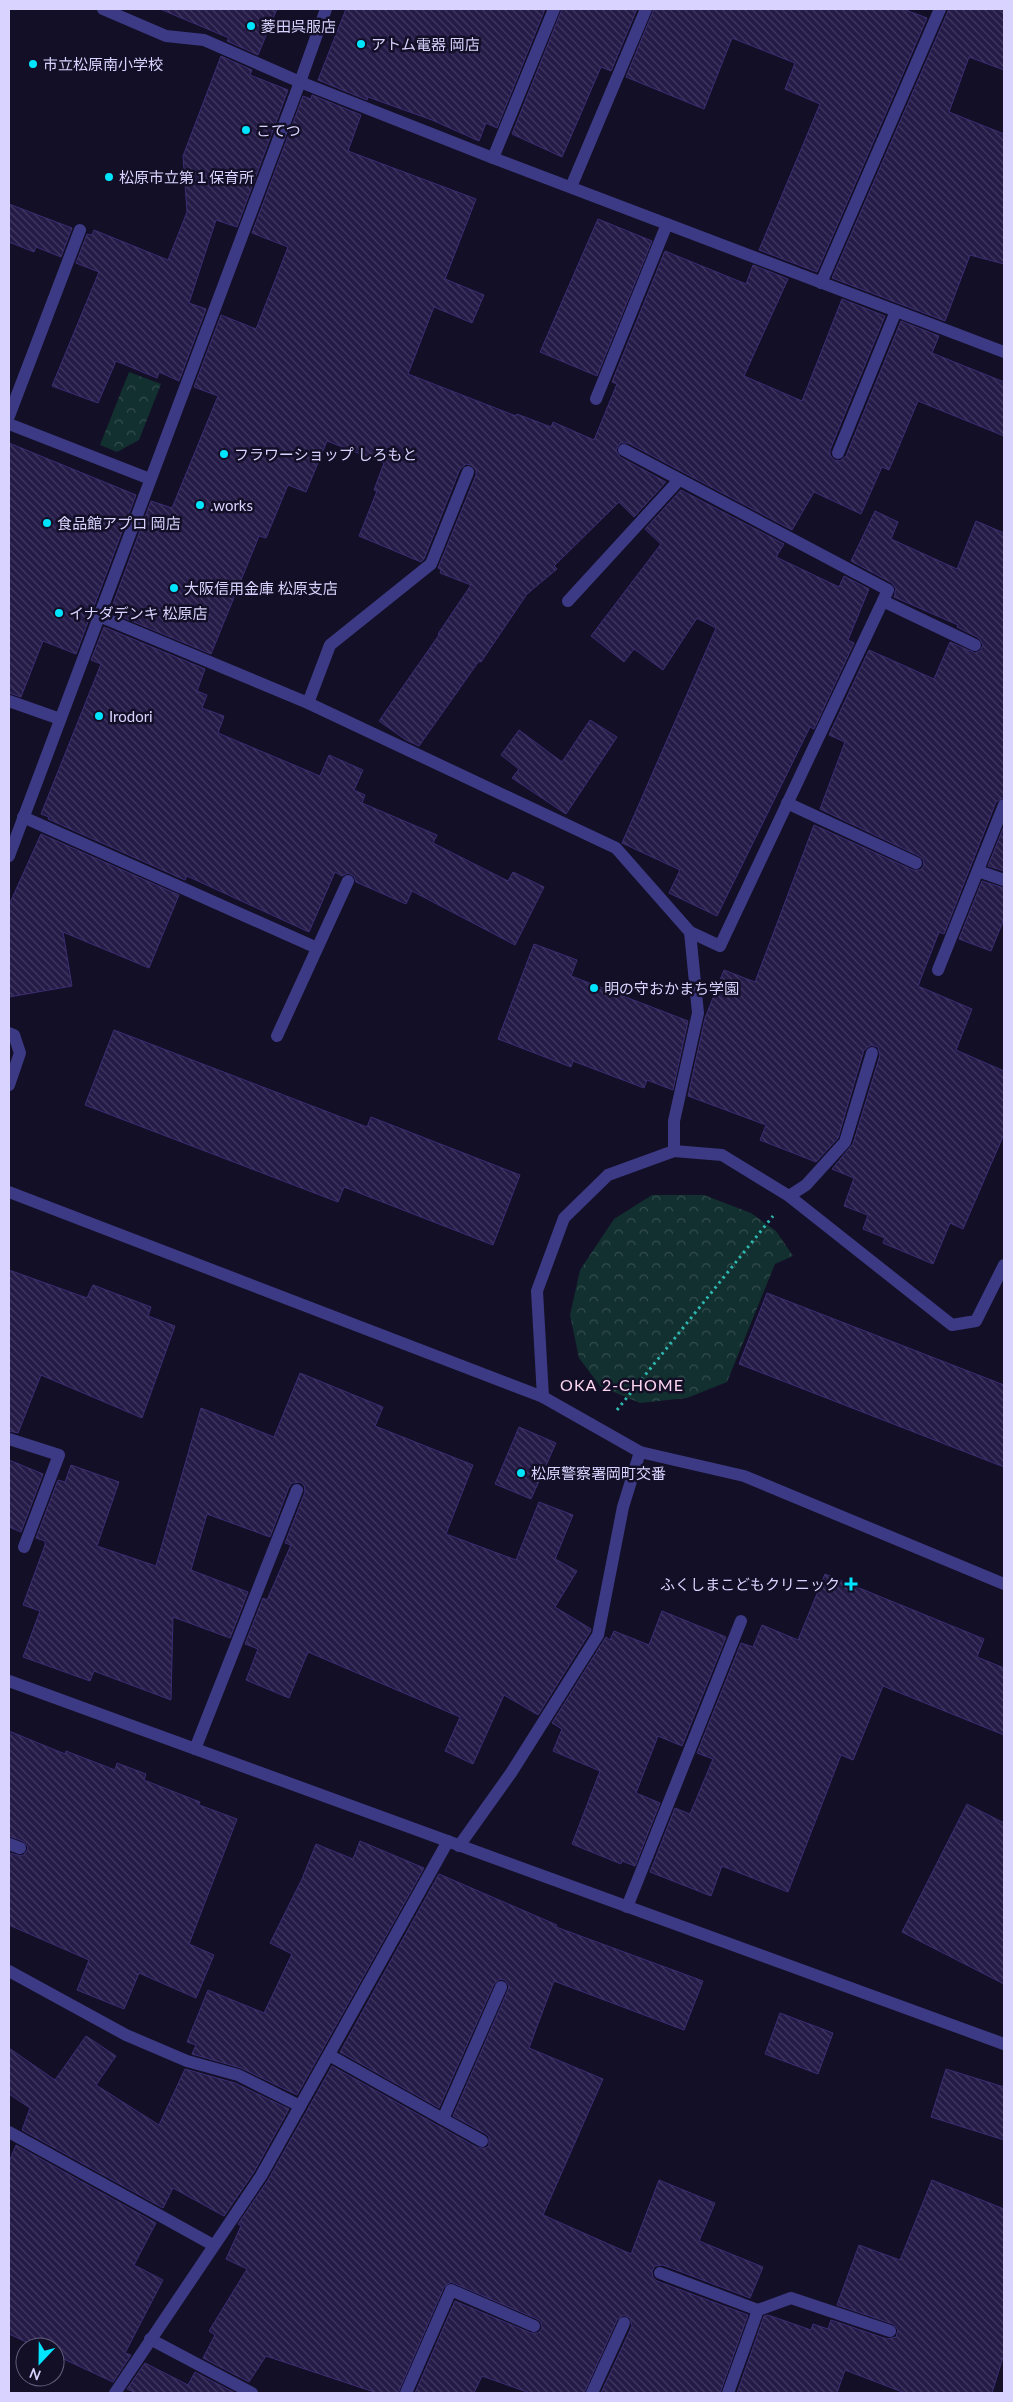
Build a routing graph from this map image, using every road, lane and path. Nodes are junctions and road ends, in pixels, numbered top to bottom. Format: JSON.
{"nodes":[{"id":1,"x":103,"y":9,"type":"edge"},
{"id":2,"x":326,"y":9,"type":"edge"},
{"id":3,"x":554,"y":9,"type":"edge"},
{"id":4,"x":646,"y":9,"type":"edge"},
{"id":5,"x":940,"y":9,"type":"edge"},
{"id":6,"x":300,"y":82,"type":"junction"},
{"id":7,"x":493,"y":158,"type":"junction"},
{"id":8,"x":571,"y":187,"type":"junction"},
{"id":9,"x":667,"y":224,"type":"junction"},
{"id":10,"x":80,"y":230,"type":"dead end"},
{"id":11,"x":821,"y":283,"type":"junction"},
{"id":12,"x":896,"y":311,"type":"junction"},
{"id":13,"x":1004,"y":352,"type":"edge"},
{"id":14,"x":596,"y":399,"type":"dead end"},
{"id":15,"x":9,"y":416,"type":"edge"},
{"id":16,"x":9,"y":424,"type":"edge"},
{"id":17,"x":624,"y":450,"type":"dead end"},
{"id":18,"x":838,"y":452,"type":"dead end"},
{"id":19,"x":468,"y":472,"type":"dead end"},
{"id":20,"x":150,"y":479,"type":"junction"},
{"id":21,"x":679,"y":480,"type":"junction"},
{"id":22,"x":568,"y":601,"type":"dead end"},
{"id":23,"x":883,"y":601,"type":"junction"},
{"id":24,"x":99,"y":616,"type":"junction"},
{"id":25,"x":975,"y":645,"type":"dead end"},
{"id":26,"x":9,"y":701,"type":"edge"},
{"id":27,"x":308,"y":703,"type":"junction"},
{"id":28,"x":60,"y":719,"type":"junction"},
{"id":29,"x":787,"y":803,"type":"junction"},
{"id":30,"x":1004,"y":805,"type":"edge"},
{"id":31,"x":23,"y":817,"type":"junction"},
{"id":32,"x":9,"y":856,"type":"edge"},
{"id":33,"x":916,"y":863,"type":"dead end"},
{"id":34,"x":978,"y":871,"type":"junction"},
{"id":35,"x":1004,"y":880,"type":"edge"},
{"id":36,"x":348,"y":881,"type":"dead end"},
{"id":37,"x":690,"y":932,"type":"junction"},
{"id":38,"x":317,"y":948,"type":"junction"},
{"id":39,"x":938,"y":970,"type":"dead end"},
{"id":40,"x":9,"y":1033,"type":"edge"},
{"id":41,"x":277,"y":1036,"type":"dead end"},
{"id":42,"x":872,"y":1053,"type":"dead end"},
{"id":43,"x":9,"y":1085,"type":"edge"},
{"id":44,"x":674,"y":1151,"type":"junction"},
{"id":45,"x":9,"y":1192,"type":"edge"},
{"id":46,"x":789,"y":1196,"type":"junction"},
{"id":47,"x":774,"y":1214,"type":"dead end"},
{"id":48,"x":1004,"y":1265,"type":"edge"},
{"id":49,"x":543,"y":1397,"type":"junction"},
{"id":50,"x":612,"y":1416,"type":"dead end"},
{"id":51,"x":9,"y":1439,"type":"edge"},
{"id":52,"x":640,"y":1452,"type":"junction"},
{"id":53,"x":297,"y":1490,"type":"dead end"},
{"id":54,"x":24,"y":1547,"type":"dead end"},
{"id":55,"x":1004,"y":1584,"type":"edge"},
{"id":56,"x":741,"y":1621,"type":"dead end"},
{"id":57,"x":9,"y":1681,"type":"edge"},
{"id":58,"x":195,"y":1749,"type":"junction"},
{"id":59,"x":453,"y":1843,"type":"junction"},
{"id":60,"x":627,"y":1907,"type":"junction"},
{"id":61,"x":9,"y":1971,"type":"edge"},
{"id":62,"x":501,"y":1987,"type":"dead end"},
{"id":63,"x":1004,"y":2044,"type":"edge"},
{"id":64,"x":329,"y":2055,"type":"junction"},
{"id":65,"x":300,"y":2106,"type":"junction"},
{"id":66,"x":443,"y":2119,"type":"junction"},
{"id":67,"x":9,"y":2132,"type":"edge"},
{"id":68,"x":482,"y":2140,"type":"dead end"},
{"id":69,"x":213,"y":2245,"type":"junction"},
{"id":70,"x":660,"y":2273,"type":"dead end"},
{"id":71,"x":758,"y":2310,"type":"junction"},
{"id":72,"x":624,"y":2323,"type":"dead end"},
{"id":73,"x":534,"y":2326,"type":"dead end"},
{"id":74,"x":890,"y":2331,"type":"dead end"},
{"id":75,"x":150,"y":2339,"type":"junction"},
{"id":76,"x":115,"y":2393,"type":"edge"},
{"id":77,"x":252,"y":2393,"type":"edge"},
{"id":78,"x":406,"y":2393,"type":"edge"},
{"id":79,"x":592,"y":2393,"type":"edge"},
{"id":80,"x":728,"y":2393,"type":"edge"}],
"edges":[{"from":1,"to":6,"type":"street"},
{"from":2,"to":6,"type":"street"},
{"from":3,"to":7,"type":"street"},
{"from":4,"to":8,"type":"street"},
{"from":5,"to":11,"type":"street"},
{"from":6,"to":7,"type":"street"},
{"from":6,"to":20,"type":"street"},
{"from":7,"to":8,"type":"street"},
{"from":8,"to":9,"type":"street"},
{"from":9,"to":11,"type":"street"},
{"from":9,"to":14,"type":"street"},
{"from":10,"to":15,"type":"street"},
{"from":11,"to":12,"type":"street"},
{"from":12,"to":13,"type":"street"},
{"from":12,"to":18,"type":"street"},
{"from":16,"to":20,"type":"street"},
{"from":17,"to":21,"type":"street"},
{"from":19,"to":27,"type":"street"},
{"from":20,"to":24,"type":"street"},
{"from":21,"to":22,"type":"street"},
{"from":21,"to":23,"type":"street"},
{"from":23,"to":25,"type":"street"},
{"from":23,"to":29,"type":"street"},
{"from":24,"to":27,"type":"street"},
{"from":24,"to":28,"type":"street"},
{"from":26,"to":28,"type":"street"},
{"from":27,"to":37,"type":"street"},
{"from":28,"to":31,"type":"street"},
{"from":29,"to":33,"type":"street"},
{"from":29,"to":37,"type":"street"},
{"from":30,"to":34,"type":"street"},
{"from":31,"to":32,"type":"street"},
{"from":31,"to":38,"type":"street"},
{"from":34,"to":35,"type":"street"},
{"from":34,"to":39,"type":"street"},
{"from":36,"to":38,"type":"street"},
{"from":37,"to":44,"type":"street"},
{"from":38,"to":41,"type":"street"},
{"from":40,"to":43,"type":"street"},
{"from":42,"to":46,"type":"street"},
{"from":44,"to":46,"type":"street"},
{"from":44,"to":49,"type":"street"},
{"from":45,"to":49,"type":"street"},
{"from":46,"to":48,"type":"street"},
{"from":47,"to":50,"type":"path"},
{"from":49,"to":52,"type":"street"},
{"from":51,"to":54,"type":"street"},
{"from":52,"to":55,"type":"street"},
{"from":52,"to":59,"type":"street"},
{"from":53,"to":58,"type":"street"},
{"from":56,"to":60,"type":"street"},
{"from":57,"to":58,"type":"street"},
{"from":58,"to":59,"type":"street"},
{"from":59,"to":60,"type":"street"},
{"from":59,"to":64,"type":"street"},
{"from":60,"to":63,"type":"street"},
{"from":61,"to":65,"type":"street"},
{"from":62,"to":66,"type":"street"},
{"from":64,"to":65,"type":"street"},
{"from":64,"to":66,"type":"street"},
{"from":65,"to":69,"type":"street"},
{"from":66,"to":68,"type":"street"},
{"from":67,"to":69,"type":"street"},
{"from":69,"to":75,"type":"street"},
{"from":70,"to":71,"type":"street"},
{"from":71,"to":74,"type":"street"},
{"from":71,"to":80,"type":"street"},
{"from":72,"to":79,"type":"street"},
{"from":73,"to":78,"type":"street"},
{"from":75,"to":76,"type":"street"},
{"from":75,"to":77,"type":"street"}]}
